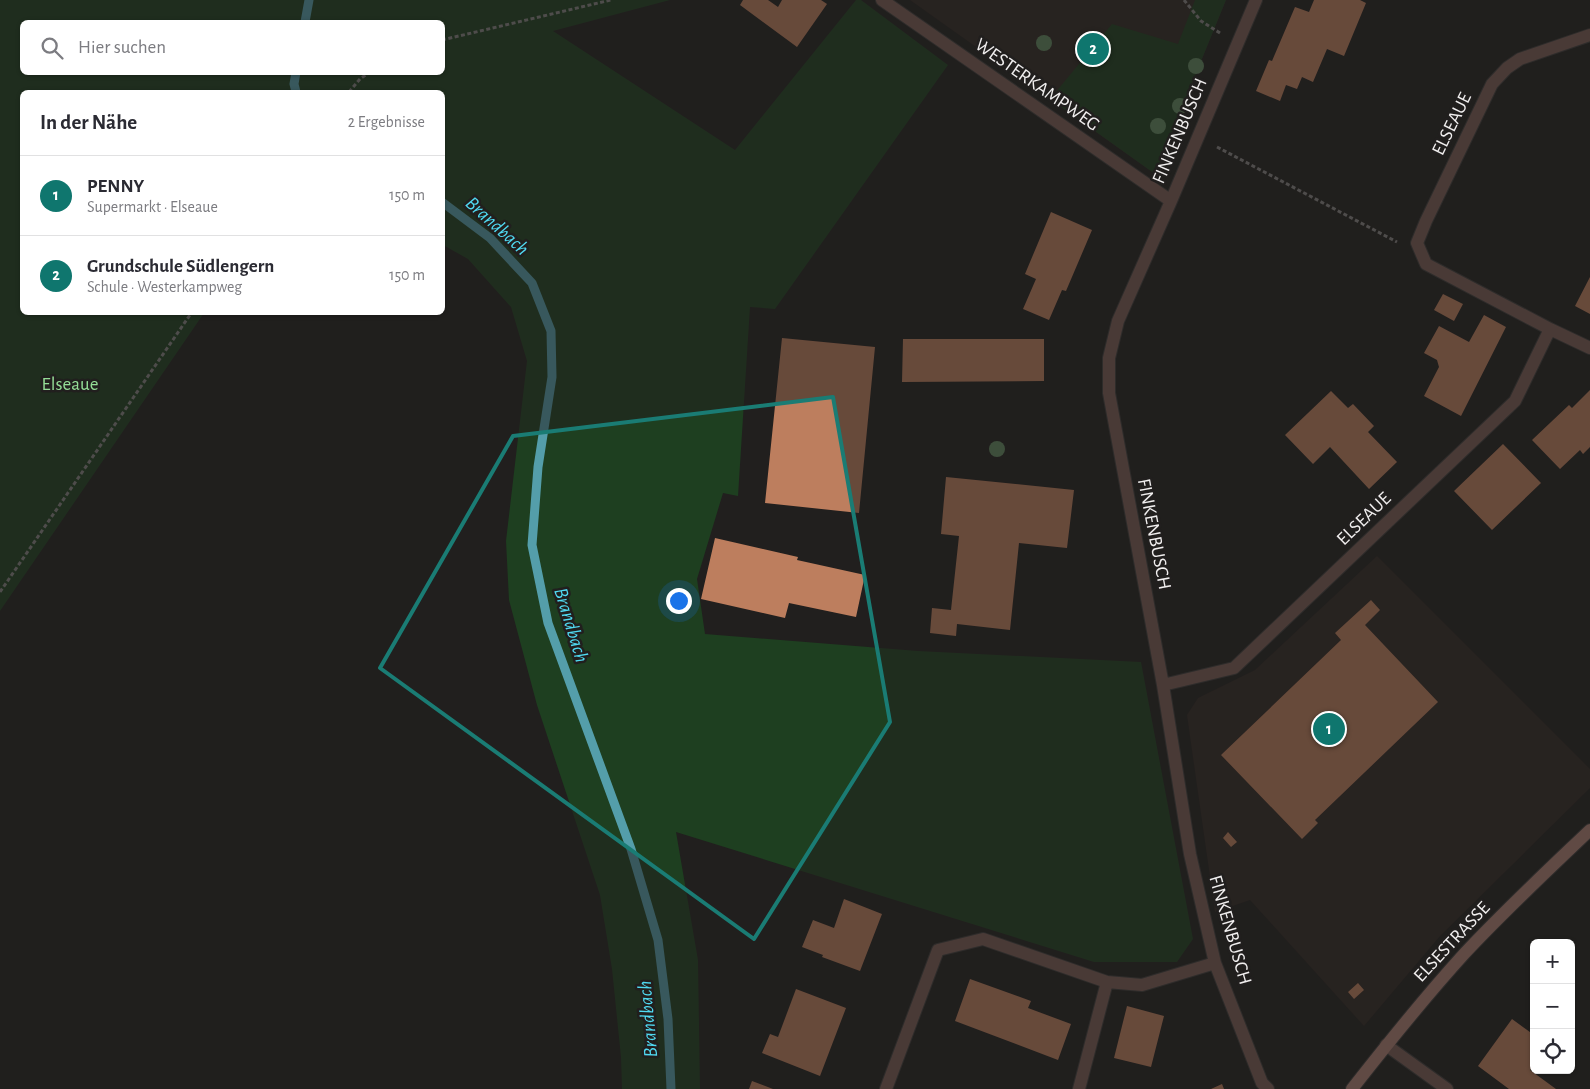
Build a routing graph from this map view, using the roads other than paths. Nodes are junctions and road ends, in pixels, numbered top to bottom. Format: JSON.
{"nodes":[{"id":1,"x":882,"y":0,"type":"edge"},
{"id":2,"x":1256,"y":0,"type":"edge"},
{"id":3,"x":1590,"y":35,"type":"edge"},
{"id":4,"x":1171,"y":201,"type":"junction"},
{"id":5,"x":1550,"y":329,"type":"junction"},
{"id":6,"x":1590,"y":348,"type":"edge"},
{"id":7,"x":1163,"y":685,"type":"junction"},
{"id":8,"x":1590,"y":830,"type":"edge"},
{"id":9,"x":1215,"y":963,"type":"junction"},
{"id":10,"x":1107,"y":982,"type":"junction"},
{"id":11,"x":1386,"y":1045,"type":"junction"},
{"id":12,"x":886,"y":1089,"type":"edge"},
{"id":13,"x":1079,"y":1089,"type":"edge"},
{"id":14,"x":1268,"y":1089,"type":"edge"},
{"id":15,"x":1352,"y":1089,"type":"edge"},
{"id":16,"x":1447,"y":1089,"type":"edge"}],
"edges":[{"from":1,"to":4,"type":"street","name":"WESTERKAMPWEG"},
{"from":2,"to":4,"type":"street","name":"FINKENBUSCH"},
{"from":3,"to":5,"type":"street","name":"ELSEAUE"},
{"from":4,"to":7,"type":"street","name":"FINKENBUSCH"},
{"from":5,"to":6,"type":"street"},
{"from":5,"to":7,"type":"street","name":"ELSEAUE"},
{"from":7,"to":9,"type":"street","name":"FINKENBUSCH"},
{"from":8,"to":11,"type":"main road","name":"ELSESTRASSE"},
{"from":9,"to":10,"type":"street"},
{"from":9,"to":14,"type":"street","name":"FINKENBUSCH"},
{"from":10,"to":12,"type":"street"},
{"from":10,"to":13,"type":"street"},
{"from":11,"to":15,"type":"main road","name":"ELSESTRASSE"},
{"from":11,"to":16,"type":"street"}]}
